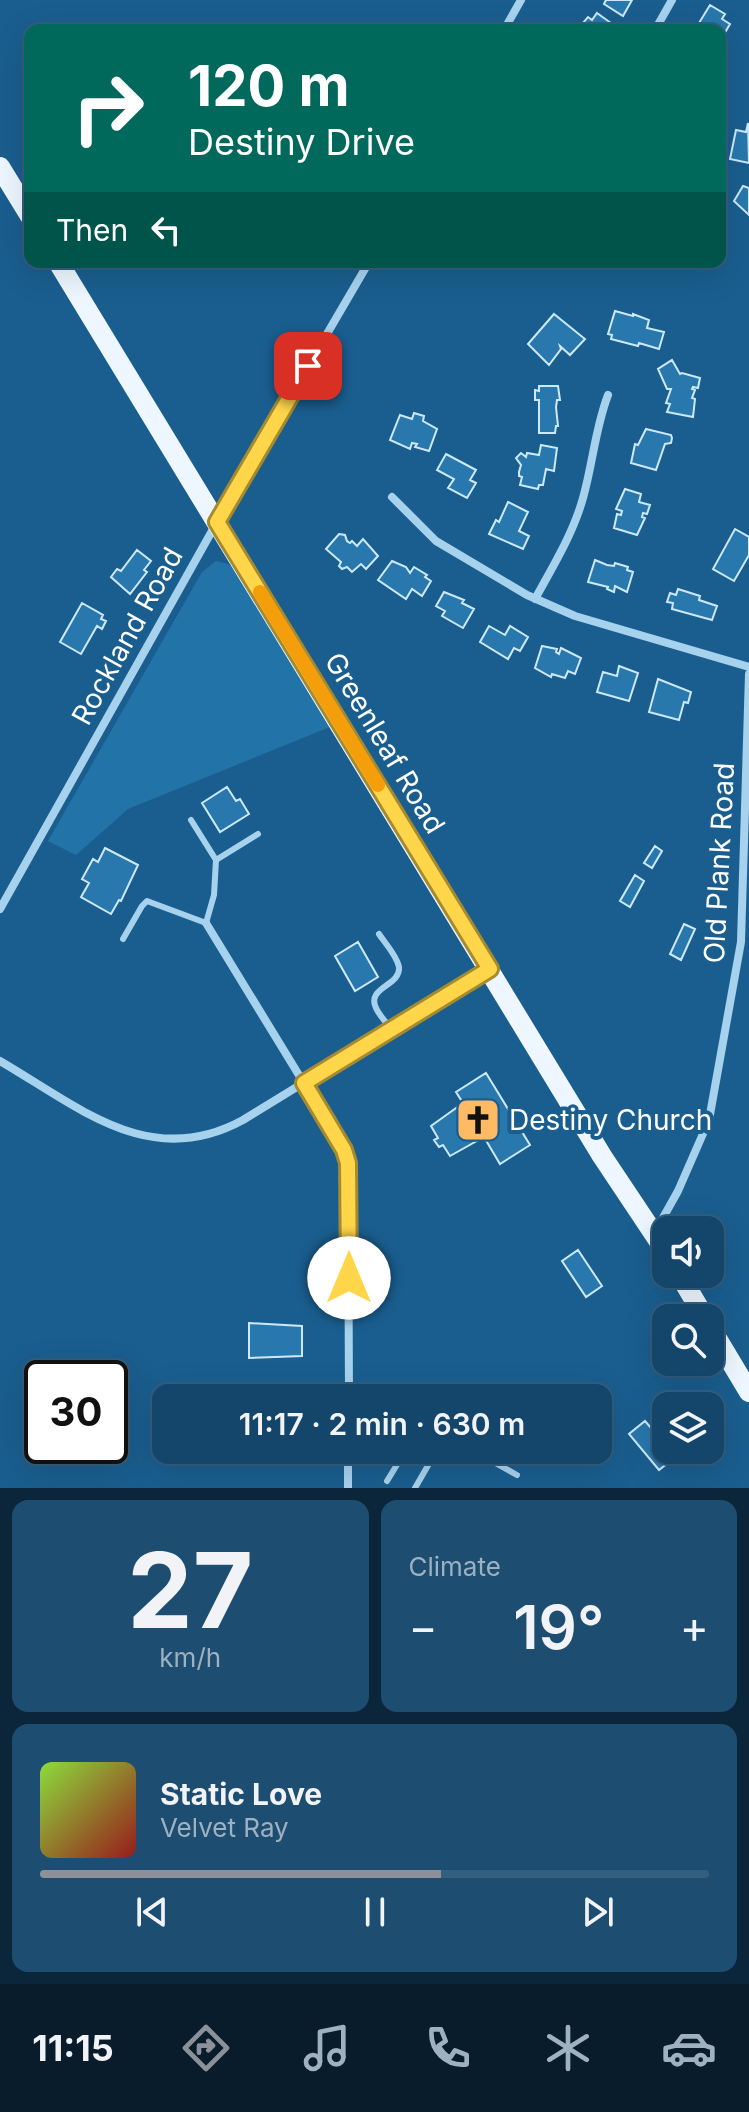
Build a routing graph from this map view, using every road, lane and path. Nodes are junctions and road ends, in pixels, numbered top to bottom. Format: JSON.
{"nodes":[{"id":1,"x":521,"y":0,"type":"edge"},
{"id":2,"x":672,"y":0,"type":"edge"},
{"id":3,"x":507,"y":24,"type":"edge"},
{"id":4,"x":658,"y":24,"type":"edge"},
{"id":5,"x":0,"y":167,"type":"edge"},
{"id":6,"x":24,"y":206,"type":"edge"},
{"id":7,"x":62,"y":268,"type":"edge"},
{"id":8,"x":365,"y":268,"type":"edge"},
{"id":9,"x":608,"y":395,"type":"dead end"},
{"id":10,"x":392,"y":497,"type":"dead end"},
{"id":11,"x":217,"y":522,"type":"junction"},
{"id":12,"x":535,"y":599,"type":"junction"},
{"id":13,"x":749,"y":667,"type":"edge"},
{"id":14,"x":749,"y":674,"type":"edge"},
{"id":15,"x":191,"y":820,"type":"dead end"},
{"id":16,"x":258,"y":834,"type":"dead end"},
{"id":17,"x":216,"y":860,"type":"junction"},
{"id":18,"x":746,"y":886,"type":"edge"},
{"id":19,"x":0,"y":909,"type":"edge"},
{"id":20,"x":206,"y":923,"type":"junction"},
{"id":21,"x":379,"y":934,"type":"dead end"},
{"id":22,"x":123,"y":939,"type":"dead end"},
{"id":23,"x":490,"y":969,"type":"junction"},
{"id":24,"x":391,"y":1029,"type":"junction"},
{"id":25,"x":0,"y":1061,"type":"edge"},
{"id":26,"x":304,"y":1083,"type":"junction"},
{"id":27,"x":663,"y":1216,"type":"edge"},
{"id":28,"x":652,"y":1229,"type":"edge"},
{"id":29,"x":724,"y":1350,"type":"edge"},
{"id":30,"x":349,"y":1384,"type":"edge"},
{"id":31,"x":748,"y":1390,"type":"edge"},
{"id":32,"x":348,"y":1464,"type":"edge"},
{"id":33,"x":397,"y":1464,"type":"edge"},
{"id":34,"x":429,"y":1464,"type":"edge"},
{"id":35,"x":497,"y":1464,"type":"edge"},
{"id":36,"x":517,"y":1475,"type":"dead end"},
{"id":37,"x":387,"y":1481,"type":"dead end"},
{"id":38,"x":348,"y":1488,"type":"edge"},
{"id":39,"x":415,"y":1488,"type":"edge"}],
"edges":[{"from":1,"to":3,"type":"street"},
{"from":2,"to":4,"type":"street"},
{"from":5,"to":6,"type":"main road"},
{"from":7,"to":11,"type":"main road","name":"Greenleaf Road"},
{"from":8,"to":11,"type":"street","name":"Rockland Road"},
{"from":9,"to":12,"type":"street"},
{"from":10,"to":12,"type":"street"},
{"from":11,"to":19,"type":"street","name":"Rockland Road"},
{"from":11,"to":23,"type":"main road","name":"Greenleaf Road"},
{"from":12,"to":13,"type":"street"},
{"from":14,"to":18,"type":"street","name":"Old Plank Road"},
{"from":15,"to":17,"type":"lane"},
{"from":16,"to":17,"type":"lane"},
{"from":17,"to":20,"type":"lane"},
{"from":18,"to":27,"type":"street","name":"Old Plank Road"},
{"from":20,"to":22,"type":"lane"},
{"from":20,"to":26,"type":"street"},
{"from":21,"to":24,"type":"lane"},
{"from":23,"to":24,"type":"street"},
{"from":23,"to":28,"type":"main road","name":"Greenleaf Road"},
{"from":24,"to":26,"type":"street"},
{"from":25,"to":26,"type":"street"},
{"from":26,"to":30,"type":"street"},
{"from":29,"to":31,"type":"main road"},
{"from":32,"to":38,"type":"street"},
{"from":33,"to":37,"type":"lane"},
{"from":34,"to":39,"type":"lane"},
{"from":35,"to":36,"type":"lane"}]}
